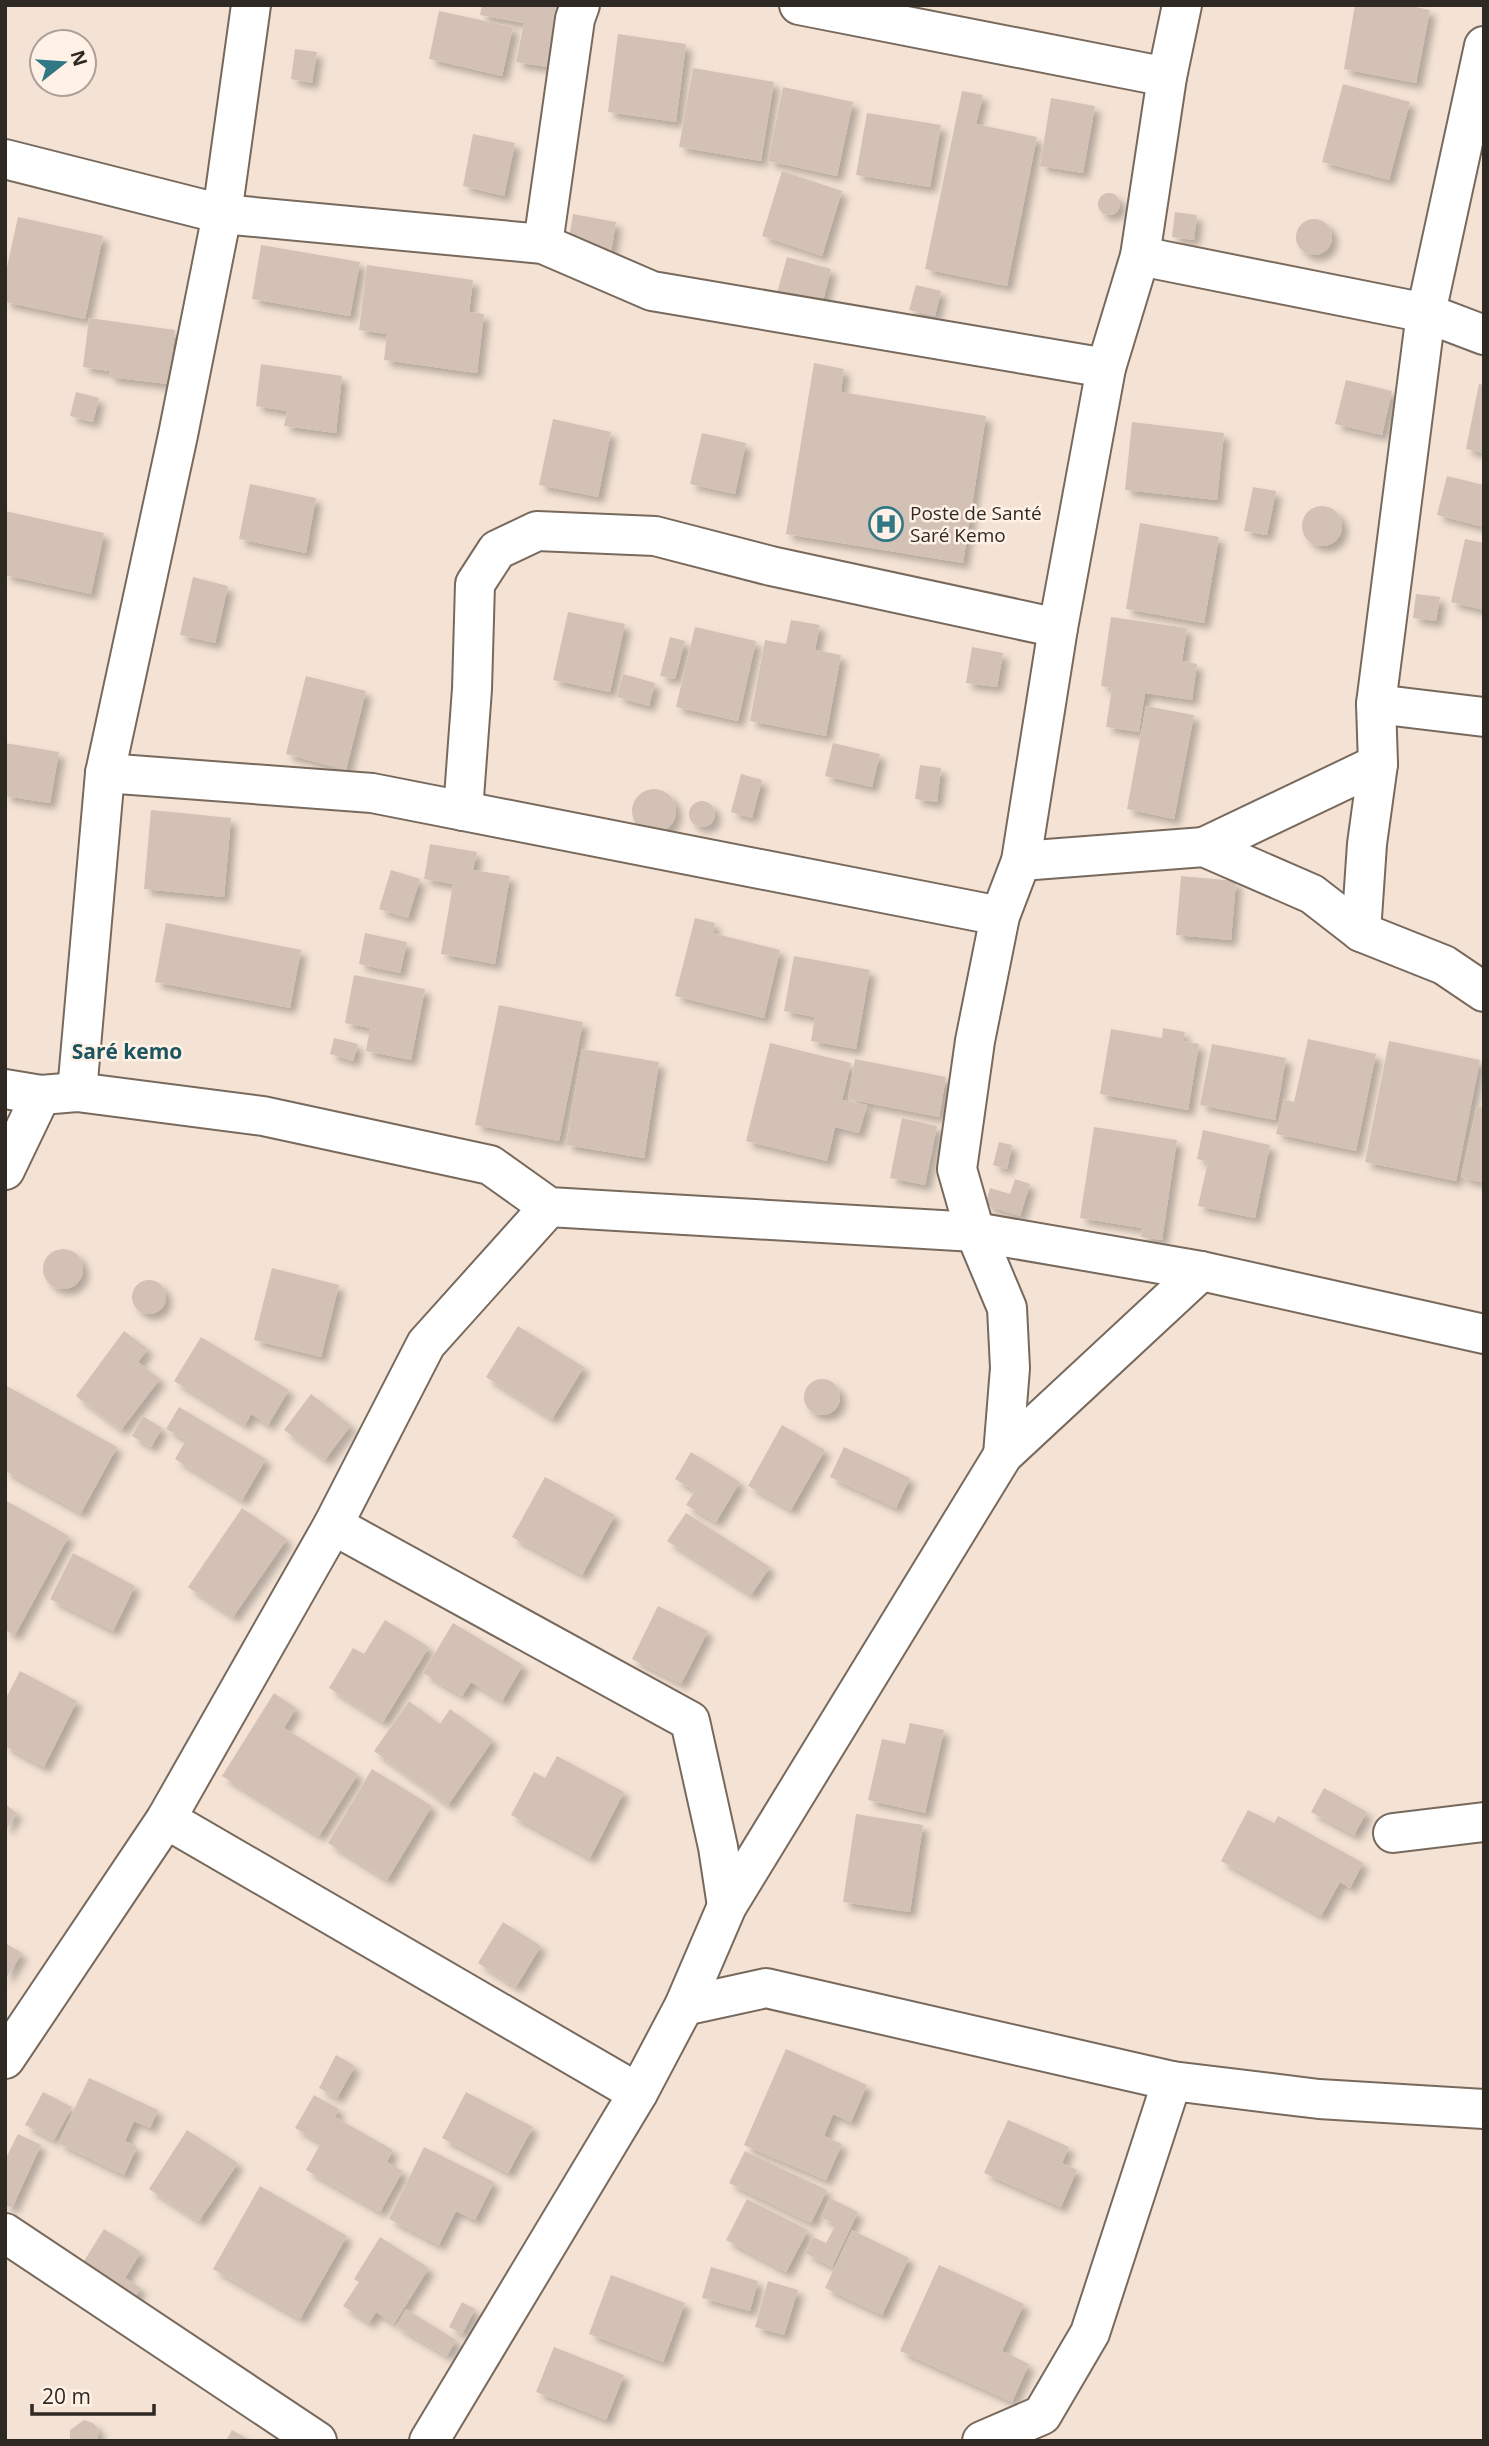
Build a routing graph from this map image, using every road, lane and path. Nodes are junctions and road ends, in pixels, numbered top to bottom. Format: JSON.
{"nodes":[{"id":1,"x":251,"y":5,"type":"edge"},
{"id":2,"x":580,"y":5,"type":"edge"},
{"id":3,"x":799,"y":5,"type":"edge"},
{"id":4,"x":1182,"y":5,"type":"edge"},
{"id":5,"x":1484,"y":46,"type":"edge"},
{"id":6,"x":1167,"y":77,"type":"junction"},
{"id":7,"x":5,"y":159,"type":"edge"},
{"id":8,"x":222,"y":214,"type":"junction"},
{"id":9,"x":543,"y":244,"type":"junction"},
{"id":10,"x":1140,"y":256,"type":"junction"},
{"id":11,"x":1426,"y":313,"type":"junction"},
{"id":12,"x":1484,"y":335,"type":"edge"},
{"id":13,"x":1106,"y":368,"type":"junction"},
{"id":14,"x":1058,"y":628,"type":"junction"},
{"id":15,"x":1376,"y":704,"type":"junction"},
{"id":16,"x":1484,"y":717,"type":"edge"},
{"id":17,"x":1378,"y":764,"type":"junction"},
{"id":18,"x":105,"y":773,"type":"junction"},
{"id":19,"x":463,"y":811,"type":"junction"},
{"id":20,"x":1204,"y":847,"type":"junction"},
{"id":21,"x":1021,"y":860,"type":"junction"},
{"id":22,"x":1000,"y":916,"type":"junction"},
{"id":23,"x":1361,"y":932,"type":"junction"},
{"id":24,"x":1484,"y":992,"type":"edge"},
{"id":25,"x":41,"y":1092,"type":"edge"},
{"id":26,"x":5,"y":1170,"type":"edge"},
{"id":27,"x":549,"y":1208,"type":"junction"},
{"id":28,"x":975,"y":1231,"type":"junction"},
{"id":29,"x":1201,"y":1271,"type":"junction"},
{"id":30,"x":1484,"y":1334,"type":"edge"},
{"id":31,"x":1003,"y":1455,"type":"junction"},
{"id":32,"x":333,"y":1525,"type":"junction"},
{"id":33,"x":166,"y":1819,"type":"junction"},
{"id":34,"x":1484,"y":1822,"type":"edge"},
{"id":35,"x":1393,"y":1833,"type":"dead end"},
{"id":36,"x":727,"y":1906,"type":"junction"},
{"id":37,"x":684,"y":2006,"type":"junction"},
{"id":38,"x":5,"y":2059,"type":"edge"},
{"id":39,"x":1172,"y":2081,"type":"junction"},
{"id":40,"x":638,"y":2094,"type":"junction"},
{"id":41,"x":1484,"y":2109,"type":"edge"},
{"id":42,"x":5,"y":2233,"type":"edge"},
{"id":43,"x":317,"y":2441,"type":"edge"},
{"id":44,"x":429,"y":2441,"type":"edge"},
{"id":45,"x":982,"y":2441,"type":"edge"}],
"edges":[{"from":1,"to":8,"type":"street"},
{"from":2,"to":9,"type":"street"},
{"from":3,"to":6,"type":"street"},
{"from":4,"to":6,"type":"street"},
{"from":5,"to":11,"type":"street"},
{"from":6,"to":10,"type":"street"},
{"from":7,"to":8,"type":"street"},
{"from":8,"to":9,"type":"street"},
{"from":8,"to":18,"type":"street"},
{"from":9,"to":13,"type":"street"},
{"from":10,"to":11,"type":"street"},
{"from":10,"to":13,"type":"street"},
{"from":11,"to":12,"type":"street"},
{"from":11,"to":15,"type":"street"},
{"from":13,"to":14,"type":"street"},
{"from":14,"to":19,"type":"street"},
{"from":14,"to":21,"type":"street"},
{"from":15,"to":16,"type":"street"},
{"from":15,"to":17,"type":"street"},
{"from":17,"to":20,"type":"street"},
{"from":17,"to":23,"type":"street"},
{"from":18,"to":19,"type":"street"},
{"from":18,"to":25,"type":"street"},
{"from":19,"to":22,"type":"street"},
{"from":20,"to":21,"type":"street"},
{"from":20,"to":23,"type":"street"},
{"from":21,"to":22,"type":"street"},
{"from":22,"to":28,"type":"street"},
{"from":23,"to":24,"type":"street"},
{"from":25,"to":26,"type":"street"},
{"from":25,"to":27,"type":"street"},
{"from":27,"to":28,"type":"street"},
{"from":27,"to":32,"type":"street"},
{"from":28,"to":29,"type":"street"},
{"from":28,"to":31,"type":"street"},
{"from":29,"to":30,"type":"street"},
{"from":29,"to":31,"type":"street"},
{"from":31,"to":36,"type":"street"},
{"from":32,"to":33,"type":"street"},
{"from":32,"to":36,"type":"street"},
{"from":33,"to":38,"type":"street"},
{"from":33,"to":40,"type":"street"},
{"from":34,"to":35,"type":"street"},
{"from":36,"to":37,"type":"street"},
{"from":37,"to":39,"type":"street"},
{"from":37,"to":40,"type":"street"},
{"from":39,"to":41,"type":"street"},
{"from":39,"to":45,"type":"street"},
{"from":40,"to":44,"type":"street"},
{"from":42,"to":43,"type":"street"}]}
